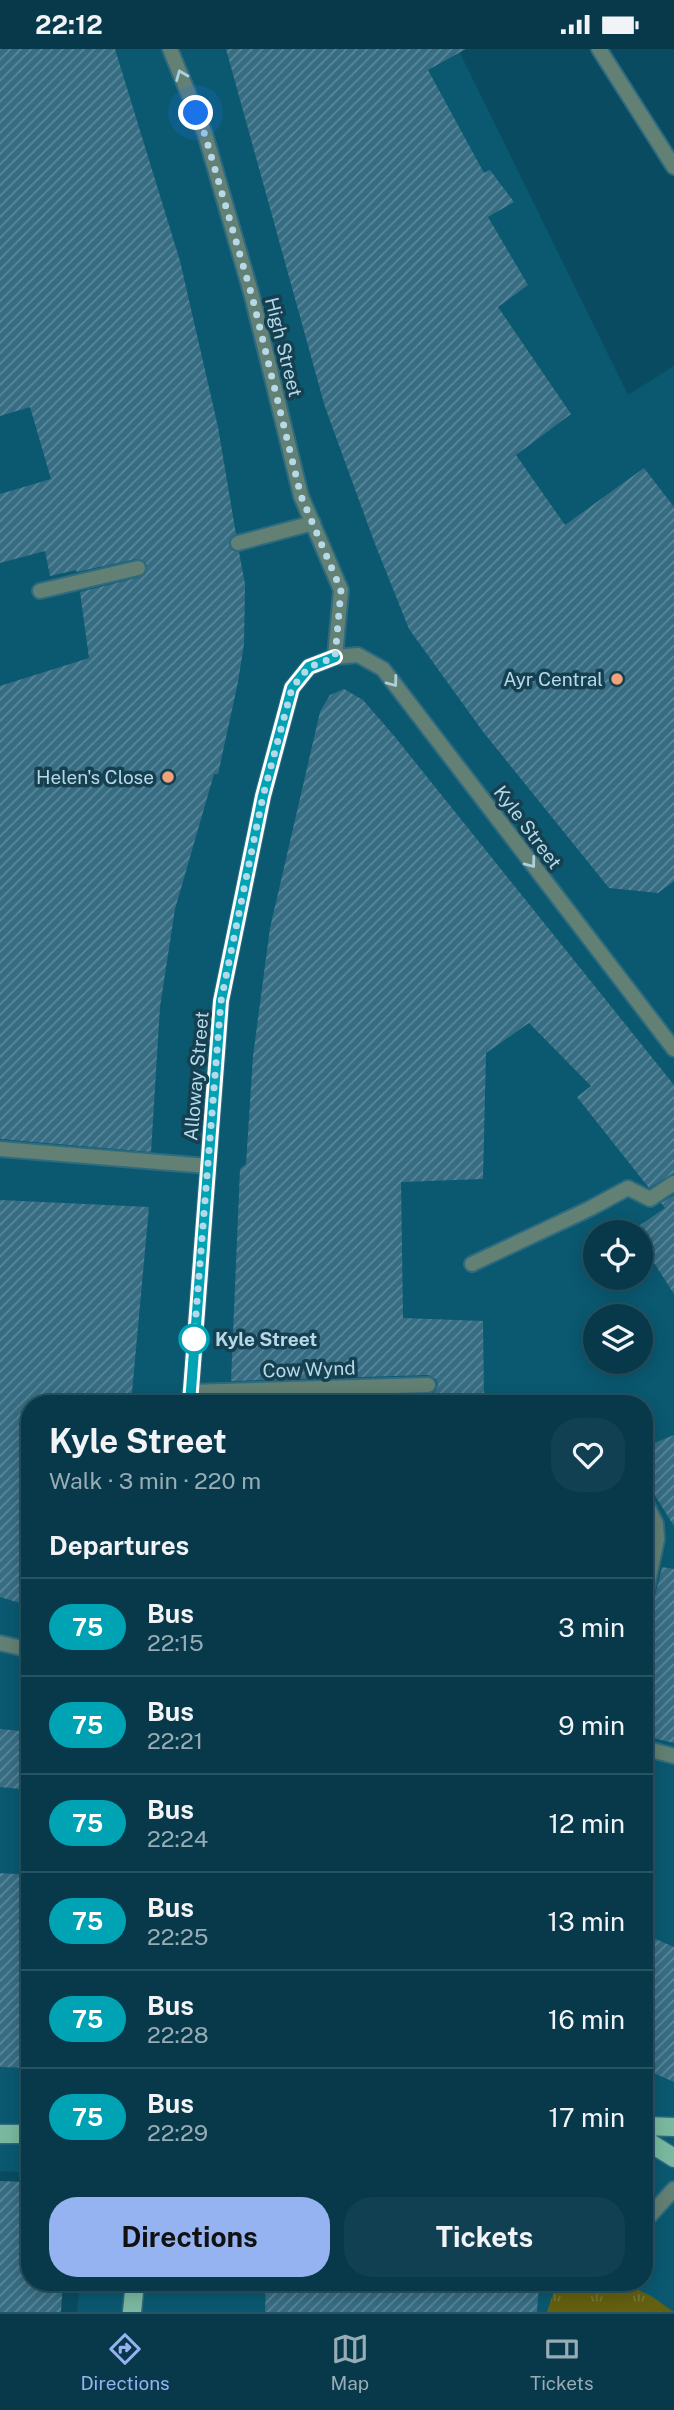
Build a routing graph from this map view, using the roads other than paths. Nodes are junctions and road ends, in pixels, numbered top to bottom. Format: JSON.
{"nodes":[{"id":1,"x":170,"y":49,"type":"edge"},
{"id":2,"x":599,"y":49,"type":"edge"},
{"id":3,"x":674,"y":167,"type":"edge"},
{"id":4,"x":313,"y":523,"type":"junction"},
{"id":5,"x":238,"y":543,"type":"dead end"},
{"id":6,"x":138,"y":568,"type":"dead end"},
{"id":7,"x":40,"y":591,"type":"dead end"},
{"id":8,"x":335,"y":657,"type":"junction"},
{"id":9,"x":674,"y":1049,"type":"edge"},
{"id":10,"x":0,"y":1149,"type":"edge"},
{"id":11,"x":208,"y":1165,"type":"junction"},
{"id":12,"x":674,"y":1183,"type":"edge"},
{"id":13,"x":472,"y":1264,"type":"dead end"},
{"id":14,"x":428,"y":1385,"type":"dead end"},
{"id":15,"x":190,"y":1395,"type":"edge"},
{"id":16,"x":245,"y":1395,"type":"edge"},
{"id":17,"x":653,"y":1518,"type":"edge"},
{"id":18,"x":653,"y":1558,"type":"edge"},
{"id":19,"x":0,"y":1643,"type":"edge"},
{"id":20,"x":21,"y":1648,"type":"edge"},
{"id":21,"x":653,"y":1750,"type":"edge"},
{"id":22,"x":674,"y":1756,"type":"edge"},
{"id":23,"x":653,"y":2126,"type":"edge"},
{"id":24,"x":674,"y":2127,"type":"edge"},
{"id":25,"x":0,"y":2134,"type":"edge"},
{"id":26,"x":21,"y":2135,"type":"edge"},
{"id":27,"x":653,"y":2145,"type":"edge"},
{"id":28,"x":674,"y":2158,"type":"edge"},
{"id":29,"x":674,"y":2189,"type":"edge"},
{"id":30,"x":653,"y":2212,"type":"edge"},
{"id":31,"x":134,"y":2291,"type":"edge"},
{"id":32,"x":132,"y":2312,"type":"edge"}],
"edges":[{"from":4,"to":1,"type":"street","name":"High Street","one_way":true},
{"from":2,"to":3,"type":"street"},
{"from":4,"to":5,"type":"street"},
{"from":4,"to":8,"type":"street","name":"High Street"},
{"from":6,"to":7,"type":"street"},
{"from":8,"to":9,"type":"street","name":"Kyle Street","one_way":true},
{"from":8,"to":11,"type":"street","name":"Alloway Street"},
{"from":10,"to":11,"type":"street"},
{"from":11,"to":15,"type":"street","name":"Alloway Street"},
{"from":12,"to":13,"type":"street"},
{"from":14,"to":16,"type":"street","name":"Cow Wynd"},
{"from":17,"to":18,"type":"street"},
{"from":19,"to":20,"type":"street"},
{"from":21,"to":22,"type":"street"},
{"from":23,"to":24,"type":"main road"},
{"from":25,"to":26,"type":"main road"},
{"from":27,"to":28,"type":"main road"},
{"from":29,"to":30,"type":"street"},
{"from":31,"to":32,"type":"main road"}]}
